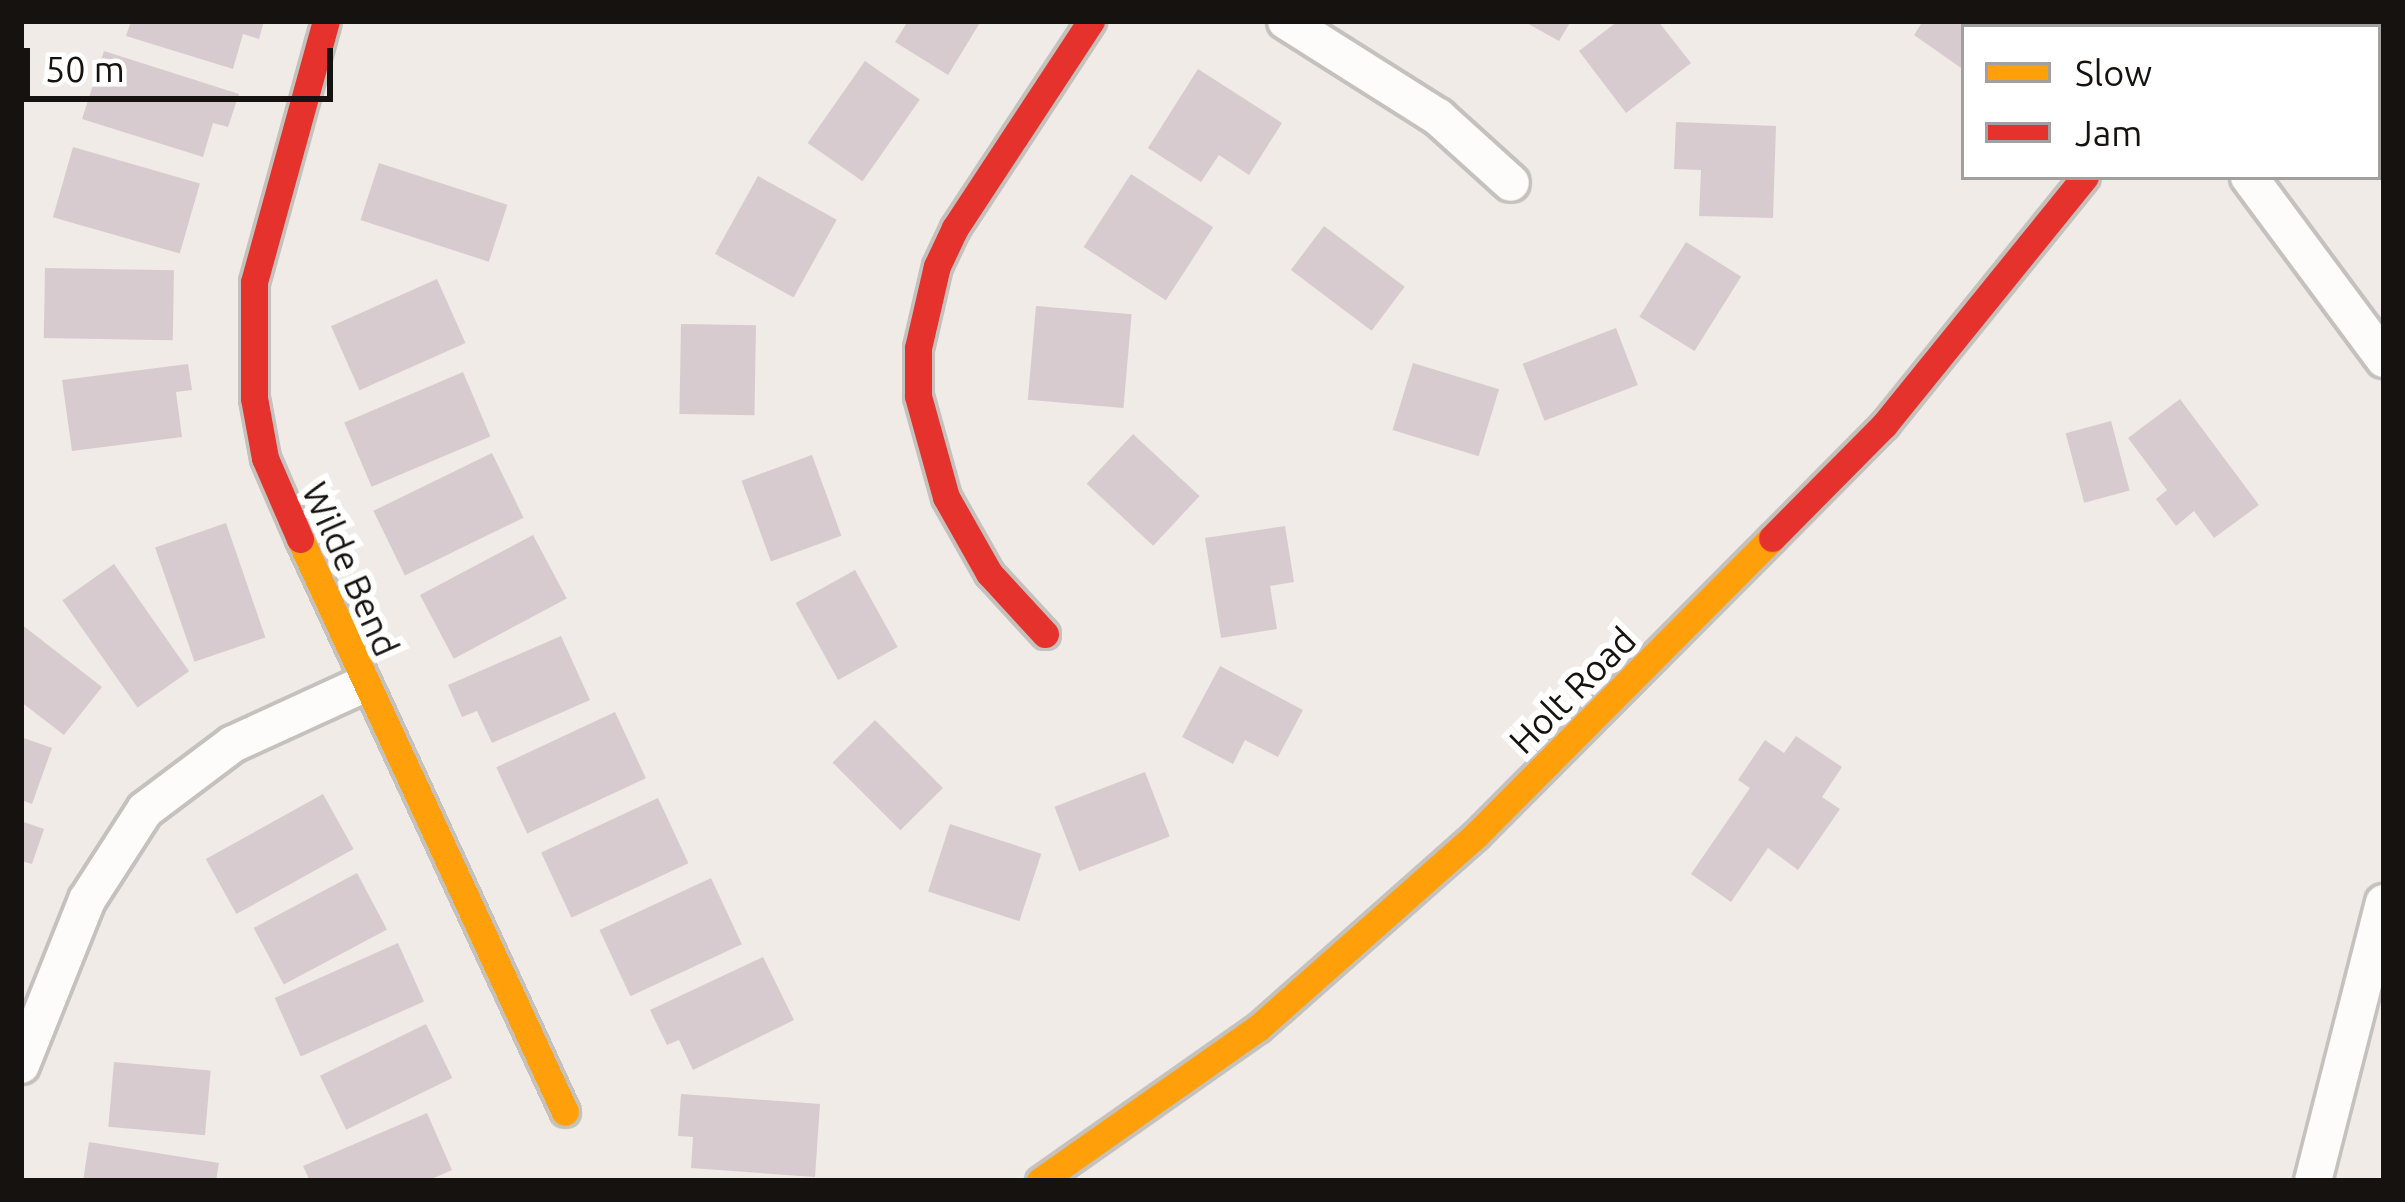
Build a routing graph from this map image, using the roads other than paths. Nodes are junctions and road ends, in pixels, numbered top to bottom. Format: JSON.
{"nodes":[{"id":1,"x":326,"y":21,"type":"edge"},
{"id":2,"x":1091,"y":21,"type":"edge"},
{"id":3,"x":1286,"y":21,"type":"edge"},
{"id":4,"x":2083,"y":180,"type":"edge"},
{"id":5,"x":2251,"y":180,"type":"edge"},
{"id":6,"x":1511,"y":183,"type":"dead end"},
{"id":7,"x":2384,"y":359,"type":"edge"},
{"id":8,"x":1045,"y":634,"type":"dead end"},
{"id":9,"x":362,"y":685,"type":"junction"},
{"id":10,"x":2384,"y":903,"type":"edge"},
{"id":11,"x":21,"y":1065,"type":"edge"},
{"id":12,"x":565,"y":1112,"type":"dead end"},
{"id":13,"x":1040,"y":1181,"type":"edge"},
{"id":14,"x":2313,"y":1181,"type":"edge"}],
"edges":[{"from":1,"to":9,"type":"street","name":"Wilde Bend"},
{"from":2,"to":8,"type":"street"},
{"from":3,"to":6,"type":"street"},
{"from":4,"to":13,"type":"street","name":"Holt Road"},
{"from":5,"to":7,"type":"street"},
{"from":9,"to":11,"type":"street"},
{"from":9,"to":12,"type":"street","name":"Wilde Bend"},
{"from":10,"to":14,"type":"street"}]}
